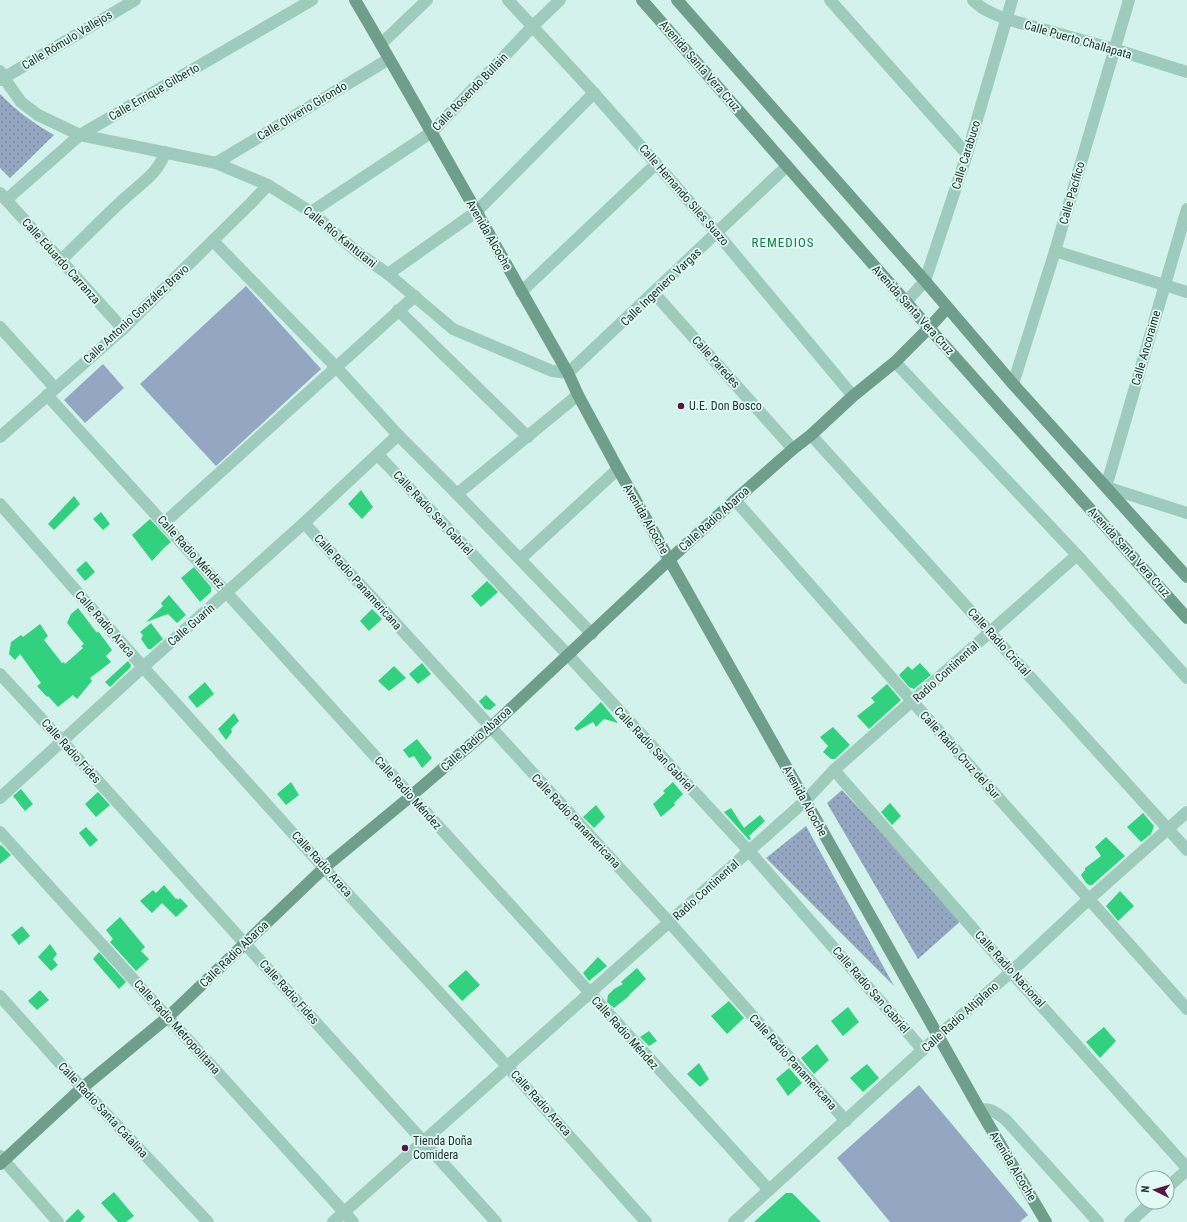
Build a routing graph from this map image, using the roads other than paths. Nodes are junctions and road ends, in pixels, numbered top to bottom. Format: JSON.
{"nodes":[{"id":1,"x":135,"y":0,"type":"edge"},
{"id":2,"x":312,"y":0,"type":"edge"},
{"id":3,"x":355,"y":0,"type":"edge"},
{"id":4,"x":427,"y":0,"type":"edge"},
{"id":5,"x":508,"y":0,"type":"edge"},
{"id":6,"x":560,"y":0,"type":"edge"},
{"id":7,"x":642,"y":0,"type":"edge"},
{"id":8,"x":677,"y":0,"type":"edge"},
{"id":9,"x":830,"y":0,"type":"edge"},
{"id":10,"x":973,"y":0,"type":"edge"},
{"id":11,"x":1012,"y":0,"type":"edge"},
{"id":12,"x":1129,"y":0,"type":"edge"},
{"id":13,"x":1006,"y":19,"type":"junction"},
{"id":14,"x":533,"y":26,"type":"junction"},
{"id":15,"x":381,"y":44,"type":"junction"},
{"id":16,"x":1114,"y":49,"type":"junction"},
{"id":17,"x":389,"y":59,"type":"junction"},
{"id":18,"x":1187,"y":72,"type":"edge"},
{"id":19,"x":1,"y":76,"type":"edge"},
{"id":20,"x":594,"y":93,"type":"junction"},
{"id":21,"x":432,"y":132,"type":"junction"},
{"id":22,"x":80,"y":135,"type":"junction"},
{"id":23,"x":165,"y":152,"type":"junction"},
{"id":24,"x":967,"y":154,"type":"junction"},
{"id":25,"x":216,"y":163,"type":"junction"},
{"id":26,"x":656,"y":164,"type":"junction"},
{"id":27,"x":787,"y":166,"type":"junction"},
{"id":28,"x":268,"y":185,"type":"junction"},
{"id":29,"x":3,"y":196,"type":"edge"},
{"id":30,"x":1187,"y":209,"type":"edge"},
{"id":31,"x":311,"y":212,"type":"junction"},
{"id":32,"x":476,"y":212,"type":"junction"},
{"id":33,"x":717,"y":233,"type":"junction"},
{"id":34,"x":213,"y":241,"type":"junction"},
{"id":35,"x":1055,"y":251,"type":"junction"},
{"id":36,"x":60,"y":261,"type":"junction"},
{"id":37,"x":388,"y":274,"type":"junction"},
{"id":38,"x":925,"y":281,"type":"junction"},
{"id":39,"x":1164,"y":285,"type":"junction"},
{"id":40,"x":521,"y":292,"type":"junction"},
{"id":41,"x":1187,"y":292,"type":"edge"},
{"id":42,"x":654,"y":293,"type":"junction"},
{"id":43,"x":414,"y":296,"type":"junction"},
{"id":44,"x":906,"y":302,"type":"junction"},
{"id":45,"x":947,"y":308,"type":"junction"},
{"id":46,"x":398,"y":310,"type":"junction"},
{"id":47,"x":0,"y":327,"type":"edge"},
{"id":48,"x":929,"y":328,"type":"junction"},
{"id":49,"x":123,"y":330,"type":"junction"},
{"id":50,"x":895,"y":362,"type":"junction"},
{"id":51,"x":336,"y":367,"type":"junction"},
{"id":52,"x":568,"y":373,"type":"junction"},
{"id":53,"x":1013,"y":384,"type":"junction"},
{"id":54,"x":51,"y":392,"type":"junction"},
{"id":55,"x":578,"y":395,"type":"junction"},
{"id":56,"x":853,"y":396,"type":"junction"},
{"id":57,"x":398,"y":435,"type":"junction"},
{"id":58,"x":811,"y":435,"type":"junction"},
{"id":59,"x":0,"y":437,"type":"edge"},
{"id":60,"x":528,"y":437,"type":"junction"},
{"id":61,"x":793,"y":449,"type":"junction"},
{"id":62,"x":378,"y":455,"type":"junction"},
{"id":63,"x":618,"y":469,"type":"junction"},
{"id":64,"x":1106,"y":487,"type":"junction"},
{"id":65,"x":457,"y":494,"type":"junction"},
{"id":66,"x":735,"y":500,"type":"junction"},
{"id":67,"x":0,"y":504,"type":"edge"},
{"id":68,"x":1187,"y":513,"type":"edge"},
{"id":69,"x":164,"y":523,"type":"junction"},
{"id":70,"x":304,"y":523,"type":"junction"},
{"id":71,"x":1077,"y":556,"type":"junction"},
{"id":72,"x":520,"y":559,"type":"junction"},
{"id":73,"x":669,"y":560,"type":"junction"},
{"id":74,"x":1187,"y":577,"type":"edge"},
{"id":75,"x":227,"y":593,"type":"junction"},
{"id":76,"x":1187,"y":618,"type":"edge"},
{"id":77,"x":990,"y":632,"type":"junction"},
{"id":78,"x":592,"y":634,"type":"junction"},
{"id":79,"x":568,"y":655,"type":"junction"},
{"id":80,"x":143,"y":667,"type":"junction"},
{"id":81,"x":0,"y":674,"type":"edge"},
{"id":82,"x":1187,"y":678,"type":"edge"},
{"id":83,"x":912,"y":701,"type":"junction"},
{"id":84,"x":490,"y":728,"type":"junction"},
{"id":85,"x":62,"y":741,"type":"junction"},
{"id":86,"x":834,"y":770,"type":"junction"},
{"id":87,"x":411,"y":796,"type":"junction"},
{"id":88,"x":0,"y":798,"type":"edge"},
{"id":89,"x":805,"y":801,"type":"junction"},
{"id":90,"x":1187,"y":812,"type":"edge"},
{"id":91,"x":1168,"y":830,"type":"junction"},
{"id":92,"x":0,"y":832,"type":"edge"},
{"id":93,"x":1187,"y":850,"type":"edge"},
{"id":94,"x":749,"y":851,"type":"junction"},
{"id":95,"x":324,"y":868,"type":"junction"},
{"id":96,"x":1089,"y":899,"type":"junction"},
{"id":97,"x":670,"y":923,"type":"junction"},
{"id":98,"x":245,"y":943,"type":"junction"},
{"id":99,"x":1011,"y":972,"type":"junction"},
{"id":100,"x":589,"y":994,"type":"junction"},
{"id":101,"x":0,"y":996,"type":"edge"},
{"id":102,"x":1187,"y":1009,"type":"edge"},
{"id":103,"x":168,"y":1017,"type":"junction"},
{"id":104,"x":938,"y":1036,"type":"junction"},
{"id":105,"x":923,"y":1050,"type":"junction"},
{"id":106,"x":507,"y":1066,"type":"junction"},
{"id":107,"x":82,"y":1088,"type":"junction"},
{"id":108,"x":980,"y":1110,"type":"junction"},
{"id":109,"x":846,"y":1121,"type":"junction"},
{"id":110,"x":423,"y":1141,"type":"junction"},
{"id":111,"x":1,"y":1160,"type":"edge"},
{"id":112,"x":1187,"y":1169,"type":"edge"},
{"id":113,"x":1175,"y":1180,"type":"edge"},
{"id":114,"x":769,"y":1190,"type":"junction"},
{"id":115,"x":1143,"y":1210,"type":"edge"},
{"id":116,"x":344,"y":1212,"type":"junction"},
{"id":117,"x":58,"y":1222,"type":"edge"},
{"id":118,"x":208,"y":1222,"type":"edge"},
{"id":119,"x":333,"y":1222,"type":"edge"},
{"id":120,"x":353,"y":1222,"type":"edge"},
{"id":121,"x":496,"y":1222,"type":"edge"},
{"id":122,"x":646,"y":1222,"type":"edge"},
{"id":123,"x":734,"y":1222,"type":"edge"},
{"id":124,"x":1046,"y":1222,"type":"edge"},
{"id":125,"x":1098,"y":1222,"type":"edge"},
{"id":126,"x":1130,"y":1222,"type":"edge"}],
"edges":[{"from":1,"to":19,"type":"street","name":"Calle Rómulo Vallejos"},
{"from":2,"to":22,"type":"street","name":"Calle Enrique Gilberto"},
{"from":3,"to":15,"type":"street","name":"Avenida Alcoche"},
{"from":4,"to":15,"type":"street"},
{"from":5,"to":14,"type":"street","name":"Calle Hernando Siles Suazo"},
{"from":6,"to":14,"type":"street","name":"Calle Rosendo Bullain"},
{"from":7,"to":27,"type":"street","name":"Avenida Santa Vera Cruz"},
{"from":8,"to":38,"type":"street"},
{"from":9,"to":24,"type":"street"},
{"from":10,"to":13,"type":"street","name":"Calle Puerto Challapata"},
{"from":11,"to":13,"type":"street","name":"Calle Carabuco"},
{"from":12,"to":16,"type":"street","name":"Calle Pacífico"},
{"from":13,"to":16,"type":"street","name":"Calle Puerto Challapata"},
{"from":13,"to":24,"type":"street","name":"Calle Carabuco"},
{"from":14,"to":20,"type":"street","name":"Calle Hernando Siles Suazo"},
{"from":14,"to":21,"type":"street","name":"Calle Rosendo Bullain"},
{"from":15,"to":17,"type":"street","name":"Avenida Alcoche"},
{"from":16,"to":18,"type":"street","name":"Calle Puerto Challapata"},
{"from":16,"to":35,"type":"street","name":"Calle Pacífico"},
{"from":17,"to":21,"type":"street","name":"Avenida Alcoche"},
{"from":17,"to":25,"type":"street","name":"Calle Oliverio Girondo"},
{"from":19,"to":22,"type":"street","name":"Calle Río Kantutani"},
{"from":20,"to":26,"type":"street","name":"Calle Hernando Siles Suazo"},
{"from":20,"to":32,"type":"street"},
{"from":21,"to":31,"type":"street","name":"Calle Rosendo Bullain"},
{"from":21,"to":32,"type":"street","name":"Avenida Alcoche"},
{"from":22,"to":23,"type":"street","name":"Calle Río Kantutani"},
{"from":22,"to":29,"type":"street","name":"Calle Enrique Gilberto"},
{"from":23,"to":25,"type":"street","name":"Calle Río Kantutani"},
{"from":23,"to":36,"type":"street"},
{"from":24,"to":38,"type":"street","name":"Calle Carabuco"},
{"from":25,"to":28,"type":"street","name":"Calle Río Kantutani"},
{"from":26,"to":33,"type":"street","name":"Calle Hernando Siles Suazo"},
{"from":26,"to":40,"type":"street"},
{"from":27,"to":33,"type":"street","name":"Calle Ingeniero Vargas"},
{"from":27,"to":44,"type":"street","name":"Avenida Santa Vera Cruz"},
{"from":28,"to":31,"type":"street","name":"Calle Río Kantutani"},
{"from":28,"to":34,"type":"street","name":"Calle Antonio González Bravo"},
{"from":29,"to":36,"type":"street","name":"Calle Eduardo Carranza"},
{"from":30,"to":39,"type":"street","name":"Calle Ancoraime"},
{"from":31,"to":37,"type":"street","name":"Calle Río Kantutani"},
{"from":32,"to":37,"type":"street"},
{"from":32,"to":40,"type":"street","name":"Avenida Alcoche"},
{"from":33,"to":42,"type":"street","name":"Calle Ingeniero Vargas"},
{"from":33,"to":56,"type":"street","name":"Calle Hernando Siles Suazo"},
{"from":34,"to":49,"type":"street","name":"Calle Antonio González Bravo"},
{"from":34,"to":51,"type":"street"},
{"from":35,"to":39,"type":"street"},
{"from":35,"to":53,"type":"street","name":"Calle Pacífico"},
{"from":36,"to":49,"type":"street","name":"Calle Eduardo Carranza"},
{"from":37,"to":43,"type":"street","name":"Calle Río Kantutani"},
{"from":38,"to":44,"type":"street","name":"Calle Carabuco"},
{"from":38,"to":45,"type":"street"},
{"from":39,"to":41,"type":"street"},
{"from":39,"to":64,"type":"street","name":"Calle Ancoraime"},
{"from":40,"to":52,"type":"street","name":"Avenida Alcoche"},
{"from":42,"to":52,"type":"street","name":"Calle Ingeniero Vargas"},
{"from":42,"to":61,"type":"street","name":"Calle Paredes"},
{"from":43,"to":46,"type":"street"},
{"from":43,"to":52,"type":"street","name":"Calle Río Kantutani"},
{"from":44,"to":48,"type":"street","name":"Avenida Santa Vera Cruz"},
{"from":45,"to":48,"type":"street","name":"Calle Radio Abaroa"},
{"from":45,"to":53,"type":"street"},
{"from":46,"to":51,"type":"street"},
{"from":46,"to":60,"type":"street"},
{"from":47,"to":54,"type":"street","name":"Calle Radio Méndez"},
{"from":48,"to":50,"type":"street","name":"Calle Radio Abaroa"},
{"from":48,"to":76,"type":"street","name":"Avenida Santa Vera Cruz"},
{"from":49,"to":54,"type":"street","name":"Calle Antonio González Bravo"},
{"from":50,"to":56,"type":"street","name":"Calle Radio Abaroa"},
{"from":50,"to":71,"type":"street"},
{"from":51,"to":57,"type":"street"},
{"from":51,"to":69,"type":"street"},
{"from":52,"to":55,"type":"street","name":"Avenida Alcoche"},
{"from":53,"to":64,"type":"street"},
{"from":54,"to":59,"type":"street","name":"Calle Antonio González Bravo"},
{"from":54,"to":69,"type":"street","name":"Calle Radio Méndez"},
{"from":55,"to":60,"type":"street"},
{"from":55,"to":63,"type":"street","name":"Avenida Alcoche"},
{"from":56,"to":58,"type":"street","name":"Calle Radio Abaroa"},
{"from":57,"to":62,"type":"street","name":"Calle Guarín"},
{"from":57,"to":65,"type":"street"},
{"from":58,"to":61,"type":"street","name":"Calle Radio Abaroa"},
{"from":58,"to":77,"type":"street","name":"Calle Radio Cristal"},
{"from":60,"to":65,"type":"street"},
{"from":61,"to":66,"type":"street","name":"Calle Radio Abaroa"},
{"from":62,"to":70,"type":"street","name":"Calle Guarín"},
{"from":62,"to":79,"type":"street","name":"Calle Radio San Gabriel"},
{"from":63,"to":72,"type":"street"},
{"from":63,"to":73,"type":"street","name":"Avenida Alcoche"},
{"from":64,"to":68,"type":"street"},
{"from":64,"to":74,"type":"street"},
{"from":65,"to":72,"type":"street"},
{"from":66,"to":73,"type":"street","name":"Calle Radio Abaroa"},
{"from":66,"to":83,"type":"street","name":"Calle Radio Cruz del Sur"},
{"from":67,"to":80,"type":"street","name":"Calle Radio Araca"},
{"from":69,"to":75,"type":"street","name":"Calle Radio Méndez"},
{"from":70,"to":75,"type":"street","name":"Calle Guarín"},
{"from":70,"to":84,"type":"street","name":"Calle Radio Panamericana"},
{"from":71,"to":77,"type":"street","name":"Radio Continental"},
{"from":71,"to":82,"type":"street"},
{"from":72,"to":78,"type":"street"},
{"from":73,"to":78,"type":"street","name":"Calle Radio Abaroa"},
{"from":73,"to":89,"type":"street","name":"Avenida Alcoche"},
{"from":75,"to":80,"type":"street","name":"Calle Guarín"},
{"from":75,"to":87,"type":"street","name":"Calle Radio Méndez"},
{"from":77,"to":83,"type":"street","name":"Radio Continental"},
{"from":77,"to":91,"type":"street","name":"Calle Radio Cristal"},
{"from":78,"to":79,"type":"street","name":"Calle Radio Abaroa"},
{"from":79,"to":84,"type":"street","name":"Calle Radio Abaroa"},
{"from":79,"to":94,"type":"street","name":"Calle Radio San Gabriel"},
{"from":80,"to":85,"type":"street","name":"Calle Guarín"},
{"from":80,"to":95,"type":"street","name":"Calle Radio Araca"},
{"from":81,"to":85,"type":"street","name":"Calle Radio Fides"},
{"from":83,"to":86,"type":"street","name":"Radio Continental"},
{"from":83,"to":96,"type":"street","name":"Calle Radio Cruz del Sur"},
{"from":84,"to":87,"type":"street","name":"Calle Radio Abaroa"},
{"from":84,"to":97,"type":"street","name":"Calle Radio Panamericana"},
{"from":85,"to":88,"type":"street","name":"Calle Guarín"},
{"from":85,"to":98,"type":"street","name":"Calle Radio Fides"},
{"from":86,"to":89,"type":"street","name":"Radio Continental"},
{"from":86,"to":99,"type":"street","name":"Calle Radio Nacional"},
{"from":87,"to":95,"type":"street","name":"Calle Radio Abaroa"},
{"from":87,"to":100,"type":"street","name":"Calle Radio Méndez"},
{"from":89,"to":94,"type":"street","name":"Radio Continental"},
{"from":89,"to":104,"type":"street","name":"Avenida Alcoche"},
{"from":90,"to":91,"type":"street","name":"Calle Radio Altiplano"},
{"from":91,"to":93,"type":"street","name":"Calle Radio Cristal"},
{"from":91,"to":96,"type":"street","name":"Calle Radio Altiplano"},
{"from":92,"to":103,"type":"street","name":"Calle Radio Metropolitana"},
{"from":94,"to":97,"type":"street","name":"Radio Continental"},
{"from":94,"to":105,"type":"street","name":"Calle Radio San Gabriel"},
{"from":95,"to":98,"type":"street","name":"Calle Radio Abaroa"},
{"from":95,"to":106,"type":"street","name":"Calle Radio Araca"},
{"from":96,"to":99,"type":"street","name":"Calle Radio Altiplano"},
{"from":96,"to":102,"type":"street","name":"Calle Radio Cruz del Sur"},
{"from":97,"to":100,"type":"street","name":"Radio Continental"},
{"from":97,"to":109,"type":"street","name":"Calle Radio Panamericana"},
{"from":98,"to":103,"type":"street","name":"Calle Radio Abaroa"},
{"from":98,"to":110,"type":"street","name":"Calle Radio Fides"},
{"from":99,"to":104,"type":"street","name":"Calle Radio Altiplano"},
{"from":99,"to":112,"type":"street","name":"Calle Radio Nacional"},
{"from":100,"to":106,"type":"street","name":"Radio Continental"},
{"from":100,"to":114,"type":"street","name":"Calle Radio Méndez"},
{"from":101,"to":107,"type":"street","name":"Calle Radio Santa Catalina"},
{"from":103,"to":107,"type":"street","name":"Calle Radio Abaroa"},
{"from":103,"to":116,"type":"street","name":"Calle Radio Metropolitana"},
{"from":104,"to":105,"type":"street","name":"Calle Radio Altiplano"},
{"from":104,"to":108,"type":"street"},
{"from":105,"to":109,"type":"street","name":"Calle Radio Altiplano"},
{"from":106,"to":110,"type":"street","name":"Radio Continental"},
{"from":106,"to":122,"type":"street","name":"Calle Radio Araca"},
{"from":107,"to":111,"type":"street","name":"Calle Radio Abaroa"},
{"from":107,"to":118,"type":"street","name":"Calle Radio Santa Catalina"},
{"from":108,"to":124,"type":"street","name":"Avenida Alcoche"},
{"from":108,"to":125,"type":"street"},
{"from":109,"to":114,"type":"street","name":"Calle Radio Altiplano"},
{"from":110,"to":116,"type":"street","name":"Radio Continental"},
{"from":110,"to":121,"type":"street","name":"Calle Radio Fides"},
{"from":111,"to":117,"type":"street"},
{"from":112,"to":113,"type":"street"},
{"from":114,"to":123,"type":"street","name":"Calle Radio Altiplano"},
{"from":115,"to":126,"type":"street"},
{"from":116,"to":119,"type":"street","name":"Radio Continental"},
{"from":116,"to":120,"type":"street","name":"Calle Radio Metropolitana"}]}
